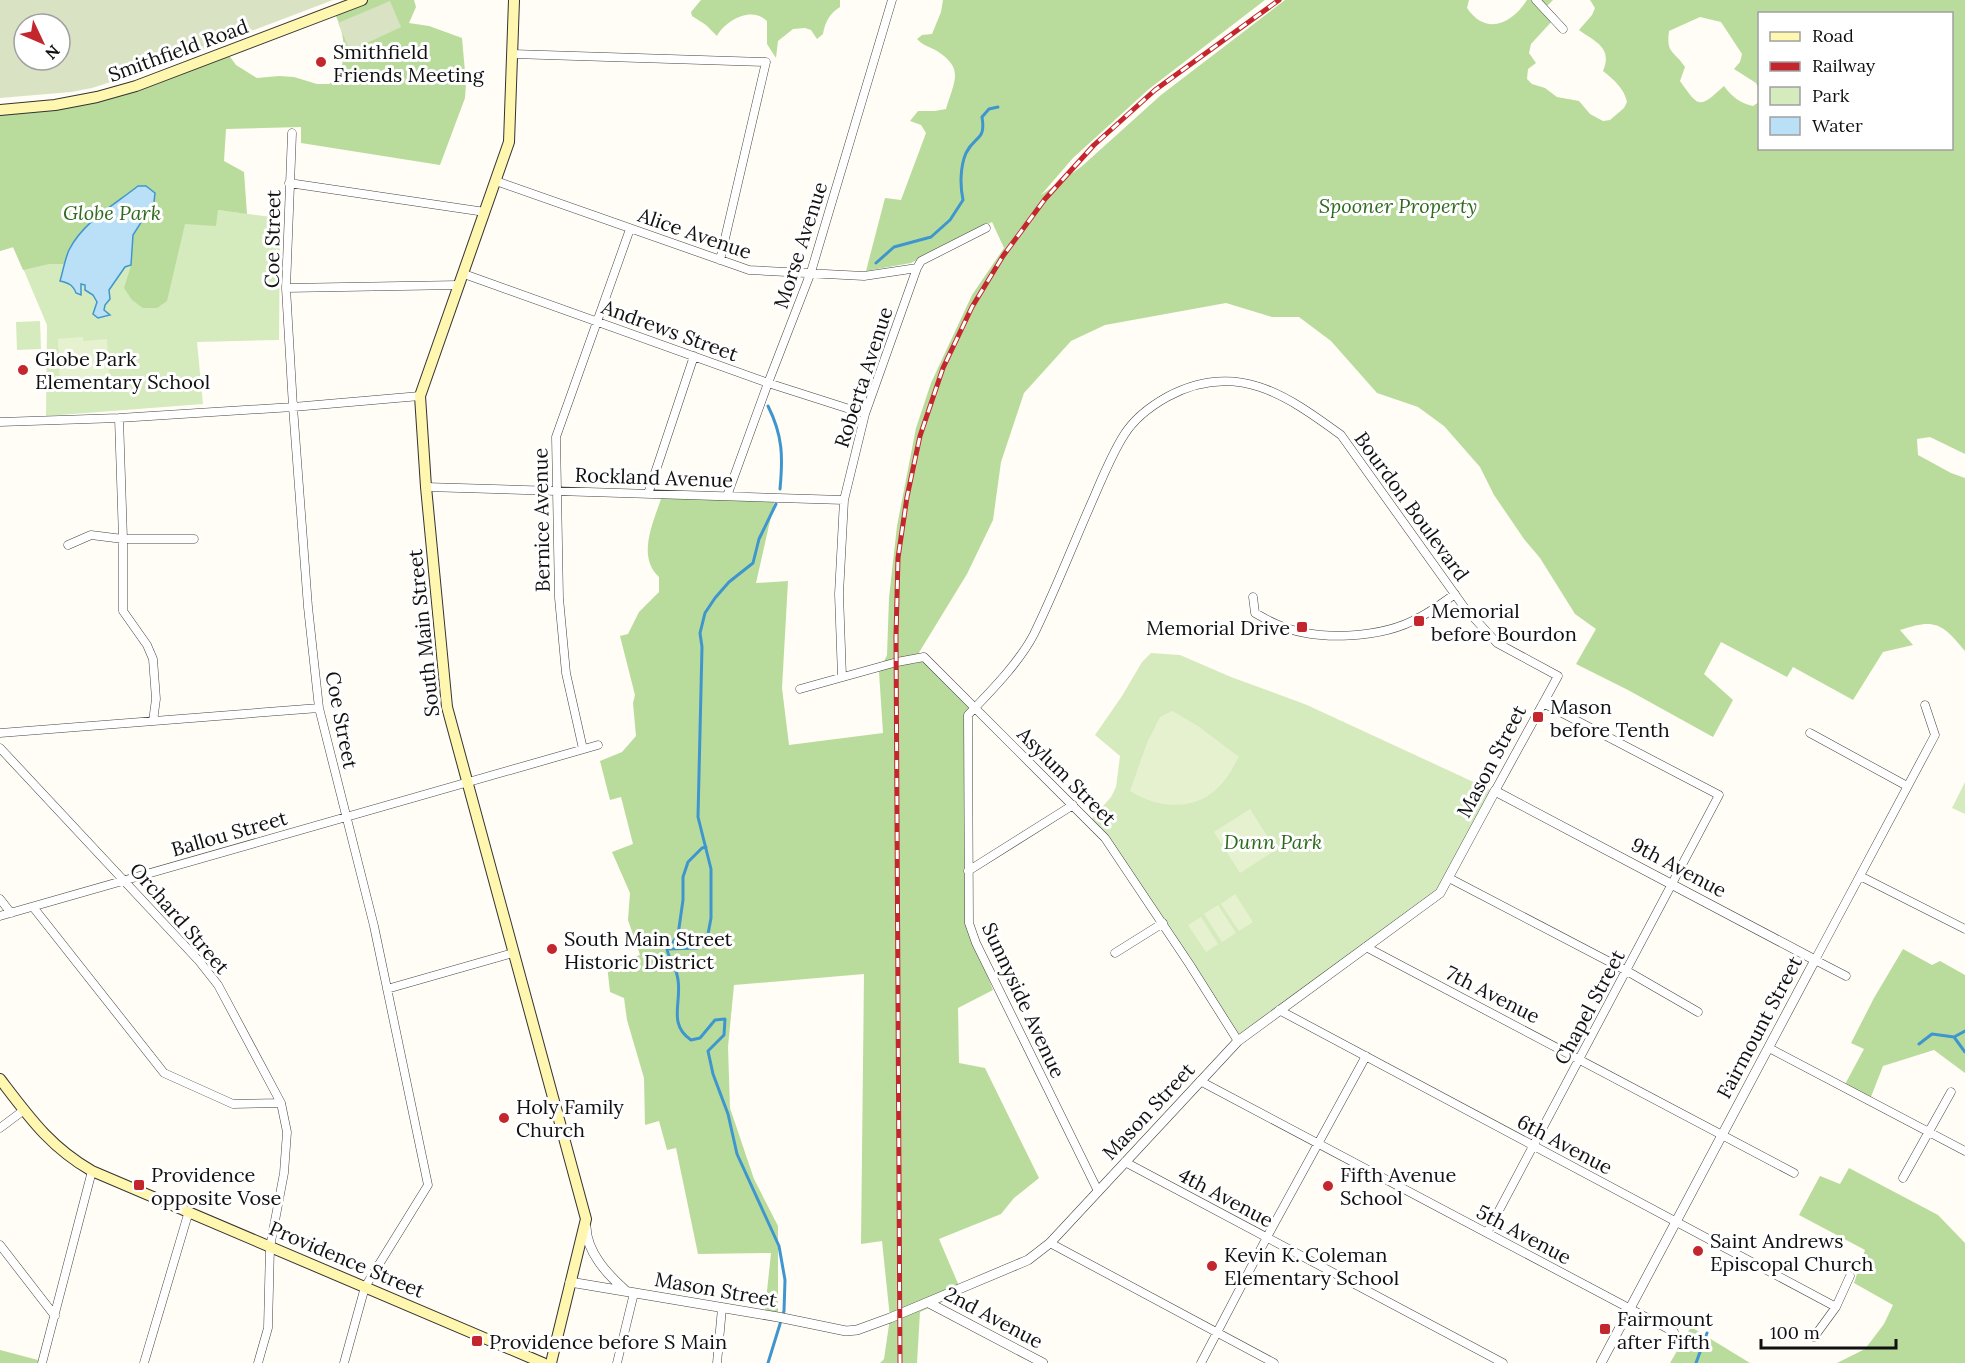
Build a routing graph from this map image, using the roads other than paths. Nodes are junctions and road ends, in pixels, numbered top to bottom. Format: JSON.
{"nodes":[{"id":1,"x":362,"y":0,"type":"edge"},
{"id":2,"x":514,"y":0,"type":"edge"},
{"id":3,"x":891,"y":0,"type":"edge"},
{"id":4,"x":1536,"y":0,"type":"edge"},
{"id":5,"x":1563,"y":29,"type":"dead end"},
{"id":6,"x":513,"y":54,"type":"junction"},
{"id":7,"x":0,"y":110,"type":"edge"},
{"id":8,"x":292,"y":133,"type":"dead end"},
{"id":9,"x":496,"y":181,"type":"junction"},
{"id":10,"x":289,"y":183,"type":"junction"},
{"id":11,"x":485,"y":212,"type":"junction"},
{"id":12,"x":986,"y":228,"type":"dead end"},
{"id":13,"x":630,"y":229,"type":"junction"},
{"id":14,"x":720,"y":260,"type":"junction"},
{"id":15,"x":917,"y":268,"type":"junction"},
{"id":16,"x":811,"y":272,"type":"junction"},
{"id":17,"x":464,"y":274,"type":"junction"},
{"id":18,"x":459,"y":285,"type":"junction"},
{"id":19,"x":286,"y":288,"type":"junction"},
{"id":20,"x":597,"y":321,"type":"junction"},
{"id":21,"x":694,"y":356,"type":"junction"},
{"id":22,"x":768,"y":383,"type":"junction"},
{"id":23,"x":420,"y":396,"type":"junction"},
{"id":24,"x":293,"y":407,"type":"junction"},
{"id":25,"x":865,"y":414,"type":"junction"},
{"id":26,"x":119,"y":418,"type":"junction"},
{"id":27,"x":0,"y":422,"type":"edge"},
{"id":28,"x":426,"y":487,"type":"junction"},
{"id":29,"x":557,"y":490,"type":"junction"},
{"id":30,"x":648,"y":494,"type":"junction"},
{"id":31,"x":728,"y":496,"type":"junction"},
{"id":32,"x":844,"y":501,"type":"junction"},
{"id":33,"x":123,"y":539,"type":"junction"},
{"id":34,"x":194,"y":539,"type":"dead end"},
{"id":35,"x":68,"y":545,"type":"dead end"},
{"id":36,"x":1455,"y":594,"type":"junction"},
{"id":37,"x":1253,"y":597,"type":"dead end"},
{"id":38,"x":842,"y":676,"type":"junction"},
{"id":39,"x":1558,"y":676,"type":"joint"},
{"id":40,"x":800,"y":689,"type":"dead end"},
{"id":41,"x":1543,"y":703,"type":"junction"},
{"id":42,"x":1925,"y":705,"type":"dead end"},
{"id":43,"x":975,"y":707,"type":"junction"},
{"id":44,"x":319,"y":708,"type":"junction"},
{"id":45,"x":153,"y":721,"type":"junction"},
{"id":46,"x":0,"y":733,"type":"edge"},
{"id":47,"x":1810,"y":733,"type":"dead end"},
{"id":48,"x":598,"y":745,"type":"dead end"},
{"id":49,"x":0,"y":748,"type":"edge"},
{"id":50,"x":583,"y":749,"type":"junction"},
{"id":51,"x":467,"y":782,"type":"junction"},
{"id":52,"x":1907,"y":786,"type":"junction"},
{"id":53,"x":1495,"y":791,"type":"junction"},
{"id":54,"x":1073,"y":806,"type":"junction"},
{"id":55,"x":345,"y":816,"type":"junction"},
{"id":56,"x":968,"y":871,"type":"junction"},
{"id":57,"x":1860,"y":876,"type":"junction"},
{"id":58,"x":1449,"y":878,"type":"junction"},
{"id":59,"x":125,"y":880,"type":"junction"},
{"id":60,"x":1673,"y":884,"type":"junction"},
{"id":61,"x":0,"y":899,"type":"edge"},
{"id":62,"x":33,"y":907,"type":"junction"},
{"id":63,"x":11,"y":913,"type":"junction"},
{"id":64,"x":0,"y":916,"type":"edge"},
{"id":65,"x":1163,"y":923,"type":"junction"},
{"id":66,"x":1965,"y":929,"type":"edge"},
{"id":67,"x":1366,"y":947,"type":"junction"},
{"id":68,"x":513,"y":953,"type":"junction"},
{"id":69,"x":1116,"y":953,"type":"dead end"},
{"id":70,"x":1815,"y":960,"type":"junction"},
{"id":71,"x":1627,"y":971,"type":"junction"},
{"id":72,"x":1846,"y":976,"type":"dead end"},
{"id":73,"x":387,"y":988,"type":"junction"},
{"id":74,"x":1279,"y":1010,"type":"junction"},
{"id":75,"x":1698,"y":1011,"type":"dead end"},
{"id":76,"x":1238,"y":1041,"type":"junction"},
{"id":77,"x":1769,"y":1048,"type":"junction"},
{"id":78,"x":1366,"y":1056,"type":"junction"},
{"id":79,"x":1581,"y":1059,"type":"junction"},
{"id":80,"x":0,"y":1080,"type":"edge"},
{"id":81,"x":1200,"y":1081,"type":"junction"},
{"id":82,"x":1952,"y":1092,"type":"dead end"},
{"id":83,"x":282,"y":1103,"type":"junction"},
{"id":84,"x":24,"y":1110,"type":"junction"},
{"id":85,"x":0,"y":1128,"type":"edge"},
{"id":86,"x":1928,"y":1132,"type":"junction"},
{"id":87,"x":1723,"y":1134,"type":"junction"},
{"id":88,"x":1319,"y":1142,"type":"junction"},
{"id":89,"x":1533,"y":1146,"type":"junction"},
{"id":90,"x":1965,"y":1151,"type":"edge"},
{"id":91,"x":1125,"y":1162,"type":"junction"},
{"id":92,"x":92,"y":1171,"type":"junction"},
{"id":93,"x":1794,"y":1173,"type":"dead end"},
{"id":94,"x":1903,"y":1178,"type":"dead end"},
{"id":95,"x":1098,"y":1191,"type":"junction"},
{"id":96,"x":189,"y":1210,"type":"junction"},
{"id":97,"x":586,"y":1219,"type":"junction"},
{"id":98,"x":1677,"y":1222,"type":"junction"},
{"id":99,"x":1487,"y":1233,"type":"junction"},
{"id":100,"x":1267,"y":1237,"type":"junction"},
{"id":101,"x":1050,"y":1243,"type":"junction"},
{"id":102,"x":0,"y":1245,"type":"edge"},
{"id":103,"x":270,"y":1246,"type":"junction"},
{"id":104,"x":1850,"y":1276,"type":"dead end"},
{"id":105,"x":570,"y":1282,"type":"junction"},
{"id":106,"x":365,"y":1287,"type":"junction"},
{"id":107,"x":630,"y":1292,"type":"junction"},
{"id":108,"x":929,"y":1303,"type":"junction"},
{"id":109,"x":1836,"y":1307,"type":"junction"},
{"id":110,"x":722,"y":1308,"type":"junction"},
{"id":111,"x":1630,"y":1308,"type":"junction"},
{"id":112,"x":55,"y":1316,"type":"junction"},
{"id":113,"x":1674,"y":1332,"type":"dead end"},
{"id":114,"x":1216,"y":1333,"type":"junction"},
{"id":115,"x":1814,"y":1337,"type":"dead end"},
{"id":116,"x":42,"y":1363,"type":"edge"},
{"id":117,"x":144,"y":1363,"type":"edge"},
{"id":118,"x":258,"y":1363,"type":"edge"},
{"id":119,"x":344,"y":1363,"type":"edge"},
{"id":120,"x":543,"y":1363,"type":"edge"},
{"id":121,"x":550,"y":1363,"type":"edge"},
{"id":122,"x":617,"y":1363,"type":"edge"},
{"id":123,"x":717,"y":1363,"type":"edge"},
{"id":124,"x":1043,"y":1363,"type":"edge"},
{"id":125,"x":1201,"y":1363,"type":"edge"},
{"id":126,"x":1274,"y":1363,"type":"edge"},
{"id":127,"x":1503,"y":1363,"type":"edge"},
{"id":128,"x":1601,"y":1363,"type":"edge"}],
"edges":[{"from":1,"to":7,"type":"main road","name":"Smithfield Road"},
{"from":2,"to":6,"type":"main road","name":"South Main Street"},
{"from":3,"to":16,"type":"street","name":"Morse Avenue"},
{"from":4,"to":5,"type":"street"},
{"from":6,"to":9,"type":"main road","name":"South Main Street"},
{"from":6,"to":14,"type":"street"},
{"from":8,"to":10,"type":"street","name":"Coe Street"},
{"from":9,"to":11,"type":"main road","name":"South Main Street"},
{"from":9,"to":13,"type":"street","name":"Alice Avenue"},
{"from":10,"to":11,"type":"street"},
{"from":10,"to":19,"type":"street","name":"Coe Street"},
{"from":11,"to":17,"type":"main road","name":"South Main Street"},
{"from":12,"to":15,"type":"street","name":"Alice Avenue"},
{"from":13,"to":14,"type":"street","name":"Alice Avenue"},
{"from":13,"to":20,"type":"street","name":"Bernice Avenue"},
{"from":14,"to":16,"type":"street","name":"Alice Avenue"},
{"from":15,"to":16,"type":"street","name":"Alice Avenue"},
{"from":15,"to":25,"type":"street","name":"Roberta Avenue"},
{"from":16,"to":22,"type":"street","name":"Morse Avenue"},
{"from":17,"to":18,"type":"main road","name":"South Main Street"},
{"from":17,"to":20,"type":"street","name":"Andrews Street"},
{"from":18,"to":19,"type":"street"},
{"from":18,"to":23,"type":"main road","name":"South Main Street"},
{"from":19,"to":24,"type":"street","name":"Coe Street"},
{"from":20,"to":21,"type":"street","name":"Andrews Street"},
{"from":20,"to":29,"type":"street","name":"Bernice Avenue"},
{"from":21,"to":22,"type":"street","name":"Andrews Street"},
{"from":21,"to":30,"type":"street"},
{"from":22,"to":25,"type":"street","name":"Andrews Street"},
{"from":22,"to":31,"type":"street","name":"Morse Avenue"},
{"from":23,"to":24,"type":"street"},
{"from":23,"to":28,"type":"main road","name":"South Main Street"},
{"from":24,"to":26,"type":"street"},
{"from":24,"to":44,"type":"street","name":"Coe Street"},
{"from":25,"to":32,"type":"street","name":"Roberta Avenue"},
{"from":26,"to":27,"type":"street"},
{"from":26,"to":33,"type":"street"},
{"from":28,"to":29,"type":"street","name":"Rockland Avenue"},
{"from":28,"to":51,"type":"main road","name":"South Main Street"},
{"from":29,"to":30,"type":"street","name":"Rockland Avenue"},
{"from":29,"to":50,"type":"street","name":"Bernice Avenue"},
{"from":30,"to":31,"type":"street","name":"Rockland Avenue"},
{"from":31,"to":32,"type":"street","name":"Rockland Avenue"},
{"from":32,"to":38,"type":"street","name":"Roberta Avenue"},
{"from":33,"to":34,"type":"street"},
{"from":33,"to":35,"type":"street"},
{"from":33,"to":45,"type":"street"},
{"from":36,"to":37,"type":"street"},
{"from":36,"to":39,"type":"street","name":"Bourdon Boulevard"},
{"from":36,"to":43,"type":"street","name":"Bourdon Boulevard"},
{"from":38,"to":40,"type":"street","name":"Asylum Street"},
{"from":38,"to":43,"type":"street","name":"Asylum Street"},
{"from":39,"to":41,"type":"street","name":"Mason Street"},
{"from":41,"to":53,"type":"street","name":"Mason Street"},
{"from":41,"to":60,"type":"street","name":"Chapel Street"},
{"from":42,"to":52,"type":"street","name":"Fairmount Street"},
{"from":43,"to":54,"type":"street","name":"Asylum Street"},
{"from":43,"to":56,"type":"street","name":"Sunnyside Avenue"},
{"from":44,"to":45,"type":"street"},
{"from":44,"to":55,"type":"street","name":"Coe Street"},
{"from":45,"to":46,"type":"street"},
{"from":47,"to":52,"type":"street"},
{"from":48,"to":50,"type":"street","name":"Ballou Street"},
{"from":49,"to":59,"type":"street","name":"Orchard Street"},
{"from":50,"to":51,"type":"street","name":"Ballou Street"},
{"from":51,"to":55,"type":"street","name":"Ballou Street"},
{"from":51,"to":68,"type":"main road","name":"South Main Street"},
{"from":52,"to":57,"type":"street","name":"Fairmount Street"},
{"from":53,"to":58,"type":"street","name":"Mason Street"},
{"from":53,"to":60,"type":"street","name":"9th Avenue"},
{"from":54,"to":56,"type":"street"},
{"from":54,"to":65,"type":"street","name":"Asylum Street"},
{"from":55,"to":59,"type":"street","name":"Ballou Street"},
{"from":55,"to":73,"type":"street","name":"Coe Street"},
{"from":56,"to":95,"type":"street","name":"Sunnyside Avenue"},
{"from":57,"to":66,"type":"street"},
{"from":57,"to":70,"type":"street","name":"Fairmount Street"},
{"from":58,"to":67,"type":"street","name":"Mason Street"},
{"from":58,"to":71,"type":"street"},
{"from":59,"to":62,"type":"street","name":"Ballou Street"},
{"from":59,"to":83,"type":"street","name":"Orchard Street"},
{"from":60,"to":70,"type":"street","name":"9th Avenue"},
{"from":60,"to":71,"type":"street","name":"Chapel Street"},
{"from":61,"to":63,"type":"street"},
{"from":62,"to":63,"type":"street","name":"Ballou Street"},
{"from":62,"to":83,"type":"street"},
{"from":63,"to":64,"type":"street","name":"Ballou Street"},
{"from":65,"to":69,"type":"street"},
{"from":65,"to":76,"type":"street","name":"Asylum Street"},
{"from":67,"to":74,"type":"street","name":"Mason Street"},
{"from":67,"to":79,"type":"street","name":"7th Avenue"},
{"from":68,"to":73,"type":"street"},
{"from":68,"to":97,"type":"main road","name":"South Main Street"},
{"from":70,"to":72,"type":"street","name":"9th Avenue"},
{"from":70,"to":77,"type":"street","name":"Fairmount Street"},
{"from":71,"to":75,"type":"street"},
{"from":71,"to":79,"type":"street","name":"Chapel Street"},
{"from":73,"to":106,"type":"street","name":"Coe Street"},
{"from":74,"to":76,"type":"street","name":"Mason Street"},
{"from":74,"to":78,"type":"street","name":"6th Avenue"},
{"from":76,"to":81,"type":"street","name":"Mason Street"},
{"from":77,"to":86,"type":"street"},
{"from":77,"to":87,"type":"street","name":"Fairmount Street"},
{"from":78,"to":88,"type":"street"},
{"from":78,"to":89,"type":"street","name":"6th Avenue"},
{"from":79,"to":87,"type":"street","name":"7th Avenue"},
{"from":79,"to":89,"type":"street","name":"Chapel Street"},
{"from":80,"to":84,"type":"main road","name":"Providence Street"},
{"from":81,"to":88,"type":"street","name":"5th Avenue"},
{"from":81,"to":91,"type":"street","name":"Mason Street"},
{"from":82,"to":86,"type":"street"},
{"from":83,"to":103,"type":"street","name":"Orchard Street"},
{"from":84,"to":85,"type":"street"},
{"from":84,"to":92,"type":"main road","name":"Providence Street"},
{"from":86,"to":90,"type":"street"},
{"from":86,"to":94,"type":"street"},
{"from":87,"to":93,"type":"street","name":"7th Avenue"},
{"from":87,"to":98,"type":"street","name":"Fairmount Street"},
{"from":88,"to":99,"type":"street","name":"5th Avenue"},
{"from":88,"to":100,"type":"street"},
{"from":89,"to":98,"type":"street","name":"6th Avenue"},
{"from":89,"to":99,"type":"street","name":"Chapel Street"},
{"from":91,"to":95,"type":"street","name":"Mason Street"},
{"from":91,"to":100,"type":"street","name":"4th Avenue"},
{"from":92,"to":96,"type":"main road","name":"Providence Street"},
{"from":92,"to":112,"type":"street"},
{"from":95,"to":101,"type":"street","name":"Mason Street"},
{"from":96,"to":103,"type":"main road","name":"Providence Street"},
{"from":96,"to":117,"type":"street"},
{"from":97,"to":105,"type":"main road","name":"South Main Street"},
{"from":97,"to":107,"type":"street","name":"Mason Street"},
{"from":98,"to":109,"type":"street","name":"6th Avenue"},
{"from":98,"to":111,"type":"street","name":"Fairmount Street"},
{"from":99,"to":111,"type":"street","name":"5th Avenue"},
{"from":100,"to":114,"type":"street"},
{"from":100,"to":127,"type":"street","name":"4th Avenue"},
{"from":101,"to":108,"type":"street","name":"Mason Street"},
{"from":101,"to":114,"type":"street"},
{"from":102,"to":112,"type":"street"},
{"from":103,"to":106,"type":"main road","name":"Providence Street"},
{"from":103,"to":118,"type":"street","name":"Orchard Street"},
{"from":104,"to":109,"type":"street"},
{"from":105,"to":107,"type":"street","name":"Mason Street"},
{"from":105,"to":121,"type":"main road","name":"South Main Street"},
{"from":106,"to":119,"type":"street","name":"Coe Street"},
{"from":106,"to":120,"type":"main road","name":"Providence Street"},
{"from":107,"to":110,"type":"street","name":"Mason Street"},
{"from":107,"to":122,"type":"street"},
{"from":108,"to":110,"type":"street","name":"Mason Street"},
{"from":108,"to":124,"type":"street","name":"2nd Avenue"},
{"from":109,"to":115,"type":"street"},
{"from":110,"to":123,"type":"street"},
{"from":111,"to":113,"type":"street","name":"5th Avenue"},
{"from":111,"to":128,"type":"street","name":"Fairmount Street"},
{"from":112,"to":116,"type":"street"},
{"from":114,"to":125,"type":"street"},
{"from":114,"to":126,"type":"street"}]}
